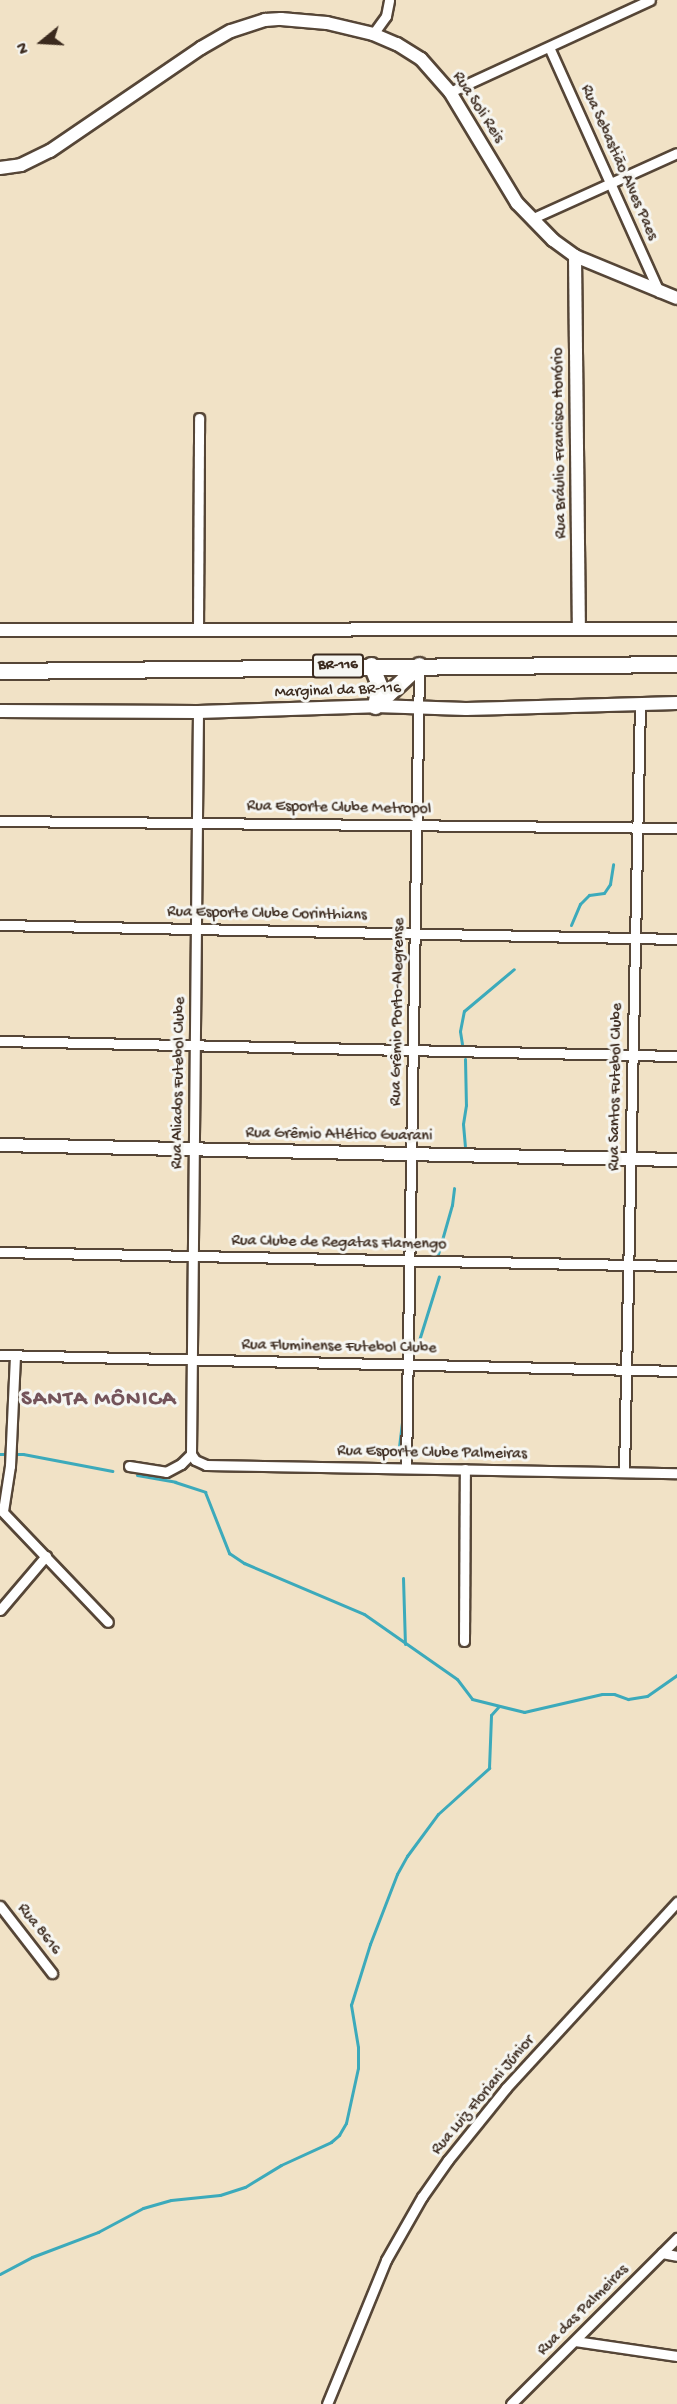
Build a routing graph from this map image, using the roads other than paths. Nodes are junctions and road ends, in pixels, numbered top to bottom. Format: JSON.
{"nodes":[{"id":1,"x":389,"y":0,"type":"edge"},
{"id":2,"x":650,"y":0,"type":"edge"},
{"id":3,"x":373,"y":34,"type":"junction"},
{"id":4,"x":549,"y":47,"type":"junction"},
{"id":5,"x":450,"y":92,"type":"junction"},
{"id":6,"x":677,"y":153,"type":"edge"},
{"id":7,"x":0,"y":168,"type":"edge"},
{"id":8,"x":610,"y":183,"type":"junction"},
{"id":9,"x":531,"y":219,"type":"junction"},
{"id":10,"x":575,"y":256,"type":"junction"},
{"id":11,"x":659,"y":292,"type":"junction"},
{"id":12,"x":677,"y":298,"type":"edge"},
{"id":13,"x":199,"y":418,"type":"dead end"},
{"id":14,"x":579,"y":629,"type":"junction"},
{"id":15,"x":677,"y":629,"type":"edge"},
{"id":16,"x":0,"y":630,"type":"edge"},
{"id":17,"x":198,"y":630,"type":"junction"},
{"id":18,"x":677,"y":664,"type":"edge"},
{"id":19,"x":371,"y":665,"type":"junction"},
{"id":20,"x":419,"y":665,"type":"junction"},
{"id":21,"x":0,"y":671,"type":"edge"},
{"id":22,"x":640,"y":703,"type":"junction"},
{"id":23,"x":677,"y":703,"type":"edge"},
{"id":24,"x":375,"y":706,"type":"junction"},
{"id":25,"x":418,"y":706,"type":"junction"},
{"id":26,"x":0,"y":711,"type":"edge"},
{"id":27,"x":198,"y":711,"type":"junction"},
{"id":28,"x":0,"y":821,"type":"edge"},
{"id":29,"x":197,"y":823,"type":"junction"},
{"id":30,"x":417,"y":825,"type":"junction"},
{"id":31,"x":638,"y":827,"type":"junction"},
{"id":32,"x":677,"y":828,"type":"edge"},
{"id":33,"x":0,"y":925,"type":"edge"},
{"id":34,"x":196,"y":929,"type":"junction"},
{"id":35,"x":415,"y":933,"type":"junction"},
{"id":36,"x":635,"y":938,"type":"junction"},
{"id":37,"x":677,"y":939,"type":"edge"},
{"id":38,"x":0,"y":1041,"type":"edge"},
{"id":39,"x":195,"y":1046,"type":"junction"},
{"id":40,"x":413,"y":1050,"type":"junction"},
{"id":41,"x":633,"y":1055,"type":"junction"},
{"id":42,"x":677,"y":1056,"type":"edge"},
{"id":43,"x":0,"y":1145,"type":"edge"},
{"id":44,"x":194,"y":1149,"type":"junction"},
{"id":45,"x":411,"y":1154,"type":"junction"},
{"id":46,"x":631,"y":1159,"type":"junction"},
{"id":47,"x":677,"y":1160,"type":"edge"},
{"id":48,"x":0,"y":1252,"type":"edge"},
{"id":49,"x":193,"y":1256,"type":"junction"},
{"id":50,"x":410,"y":1260,"type":"junction"},
{"id":51,"x":628,"y":1265,"type":"junction"},
{"id":52,"x":677,"y":1266,"type":"edge"},
{"id":53,"x":0,"y":1355,"type":"edge"},
{"id":54,"x":15,"y":1355,"type":"junction"},
{"id":55,"x":192,"y":1359,"type":"junction"},
{"id":56,"x":408,"y":1364,"type":"junction"},
{"id":57,"x":627,"y":1370,"type":"junction"},
{"id":58,"x":677,"y":1371,"type":"edge"},
{"id":59,"x":191,"y":1454,"type":"junction"},
{"id":60,"x":129,"y":1466,"type":"dead end"},
{"id":61,"x":406,"y":1468,"type":"junction"},
{"id":62,"x":465,"y":1469,"type":"junction"},
{"id":63,"x":624,"y":1472,"type":"junction"},
{"id":64,"x":677,"y":1473,"type":"edge"},
{"id":65,"x":2,"y":1510,"type":"edge"},
{"id":66,"x":46,"y":1556,"type":"junction"},
{"id":67,"x":0,"y":1610,"type":"edge"},
{"id":68,"x":108,"y":1622,"type":"dead end"},
{"id":69,"x":464,"y":1641,"type":"dead end"},
{"id":70,"x":677,"y":1902,"type":"edge"},
{"id":71,"x":0,"y":1906,"type":"edge"},
{"id":72,"x":52,"y":1973,"type":"dead end"},
{"id":73,"x":677,"y":2238,"type":"edge"},
{"id":74,"x":662,"y":2253,"type":"junction"},
{"id":75,"x":677,"y":2256,"type":"edge"},
{"id":76,"x":575,"y":2341,"type":"junction"},
{"id":77,"x":677,"y":2356,"type":"edge"},
{"id":78,"x":327,"y":2404,"type":"edge"},
{"id":79,"x":511,"y":2404,"type":"edge"}],
"edges":[{"from":1,"to":3,"type":"street"},
{"from":2,"to":4,"type":"street"},
{"from":3,"to":5,"type":"street","name":"Rua Soli Reis"},
{"from":3,"to":7,"type":"street","name":"Rua Soli Reis"},
{"from":4,"to":5,"type":"street"},
{"from":4,"to":8,"type":"street","name":"Rua Sebastião Alves Paes"},
{"from":5,"to":9,"type":"street","name":"Rua Soli Reis"},
{"from":6,"to":8,"type":"street"},
{"from":8,"to":9,"type":"street"},
{"from":8,"to":11,"type":"street","name":"Rua Sebastião Alves Paes"},
{"from":9,"to":10,"type":"street","name":"Rua Soli Reis"},
{"from":10,"to":11,"type":"street","name":"Rua Soli Reis"},
{"from":10,"to":14,"type":"street","name":"Rua Bráulio Francisco Honório"},
{"from":11,"to":12,"type":"street","name":"Rua Soli Reis"},
{"from":13,"to":17,"type":"street"},
{"from":14,"to":15,"type":"street"},
{"from":14,"to":17,"type":"street"},
{"from":16,"to":17,"type":"street"},
{"from":18,"to":20,"type":"highway","number":"BR-116"},
{"from":19,"to":20,"type":"highway","number":"BR-116"},
{"from":19,"to":21,"type":"highway","number":"BR-116"},
{"from":19,"to":24,"type":"highway"},
{"from":20,"to":24,"type":"highway"},
{"from":20,"to":25,"type":"street","name":"Rua Grêmio Porto-Alegrense"},
{"from":22,"to":23,"type":"street","name":"Marginal da BR-116"},
{"from":22,"to":25,"type":"street","name":"Marginal da BR-116"},
{"from":22,"to":31,"type":"street","name":"Rua Santos Futebol Clube"},
{"from":24,"to":25,"type":"street","name":"Marginal da BR-116"},
{"from":24,"to":27,"type":"street","name":"Marginal da BR-116"},
{"from":25,"to":30,"type":"street","name":"Rua Grêmio Porto-Alegrense"},
{"from":26,"to":27,"type":"street","name":"Marginal da BR-116"},
{"from":27,"to":29,"type":"street","name":"Rua Aliados Futebol Clube"},
{"from":28,"to":29,"type":"street","name":"Rua Esporte Clube Metropol"},
{"from":29,"to":30,"type":"street","name":"Rua Esporte Clube Metropol"},
{"from":29,"to":34,"type":"street","name":"Rua Aliados Futebol Clube"},
{"from":30,"to":31,"type":"street","name":"Rua Esporte Clube Metropol"},
{"from":30,"to":35,"type":"street","name":"Rua Grêmio Porto-Alegrense"},
{"from":31,"to":32,"type":"street","name":"Rua Esporte Clube Metropol"},
{"from":31,"to":36,"type":"street","name":"Rua Santos Futebol Clube"},
{"from":33,"to":34,"type":"street","name":"Rua Esporte Clube Corinthians"},
{"from":34,"to":35,"type":"street","name":"Rua Esporte Clube Corinthians"},
{"from":34,"to":39,"type":"street","name":"Rua Aliados Futebol Clube"},
{"from":35,"to":36,"type":"street","name":"Rua Esporte Clube Corinthians"},
{"from":35,"to":40,"type":"street","name":"Rua Grêmio Porto-Alegrense"},
{"from":36,"to":37,"type":"street","name":"Rua Esporte Clube Corinthians"},
{"from":36,"to":41,"type":"street","name":"Rua Santos Futebol Clube"},
{"from":38,"to":39,"type":"street"},
{"from":39,"to":40,"type":"street"},
{"from":39,"to":44,"type":"street","name":"Rua Aliados Futebol Clube"},
{"from":40,"to":41,"type":"street"},
{"from":40,"to":45,"type":"street","name":"Rua Grêmio Porto-Alegrense"},
{"from":41,"to":42,"type":"street"},
{"from":41,"to":46,"type":"street","name":"Rua Santos Futebol Clube"},
{"from":43,"to":44,"type":"street","name":"Rua Grêmio Atlético Guarani"},
{"from":44,"to":45,"type":"street","name":"Rua Grêmio Atlético Guarani"},
{"from":44,"to":49,"type":"street","name":"Rua Aliados Futebol Clube"},
{"from":45,"to":46,"type":"street","name":"Rua Grêmio Atlético Guarani"},
{"from":45,"to":50,"type":"street","name":"Rua Grêmio Porto-Alegrense"},
{"from":46,"to":47,"type":"street","name":"Rua Grêmio Atlético Guarani"},
{"from":46,"to":51,"type":"street","name":"Rua Santos Futebol Clube"},
{"from":48,"to":49,"type":"street","name":"Rua Clube de Regatas Flamengo"},
{"from":49,"to":50,"type":"street","name":"Rua Clube de Regatas Flamengo"},
{"from":49,"to":55,"type":"street","name":"Rua Aliados Futebol Clube"},
{"from":50,"to":51,"type":"street","name":"Rua Clube de Regatas Flamengo"},
{"from":50,"to":56,"type":"street","name":"Rua Grêmio Porto-Alegrense"},
{"from":51,"to":52,"type":"street","name":"Rua Clube de Regatas Flamengo"},
{"from":51,"to":57,"type":"street","name":"Rua Santos Futebol Clube"},
{"from":53,"to":54,"type":"street","name":"Rua Fluminense Futebol Clube"},
{"from":54,"to":55,"type":"street","name":"Rua Fluminense Futebol Clube"},
{"from":54,"to":65,"type":"street"},
{"from":55,"to":56,"type":"street","name":"Rua Fluminense Futebol Clube"},
{"from":55,"to":59,"type":"street","name":"Rua Aliados Futebol Clube"},
{"from":56,"to":57,"type":"street","name":"Rua Fluminense Futebol Clube"},
{"from":56,"to":61,"type":"street","name":"Rua Grêmio Porto-Alegrense"},
{"from":57,"to":58,"type":"street","name":"Rua Fluminense Futebol Clube"},
{"from":57,"to":63,"type":"street","name":"Rua Santos Futebol Clube"},
{"from":59,"to":60,"type":"street"},
{"from":59,"to":61,"type":"street","name":"Rua Esporte Clube Palmeiras"},
{"from":61,"to":62,"type":"street","name":"Rua Esporte Clube Palmeiras"},
{"from":62,"to":63,"type":"street","name":"Rua Esporte Clube Palmeiras"},
{"from":62,"to":69,"type":"street"},
{"from":63,"to":64,"type":"street","name":"Rua Esporte Clube Palmeiras"},
{"from":65,"to":66,"type":"street"},
{"from":66,"to":67,"type":"street"},
{"from":66,"to":68,"type":"street"},
{"from":70,"to":78,"type":"street","name":"Rua Luiz Floriani Júnior"},
{"from":71,"to":72,"type":"street","name":"Rua 8616"},
{"from":73,"to":74,"type":"street","name":"Rua das Palmeiras"},
{"from":74,"to":75,"type":"street"},
{"from":74,"to":76,"type":"street","name":"Rua das Palmeiras"},
{"from":76,"to":77,"type":"street"},
{"from":76,"to":79,"type":"street","name":"Rua das Palmeiras"}]}
